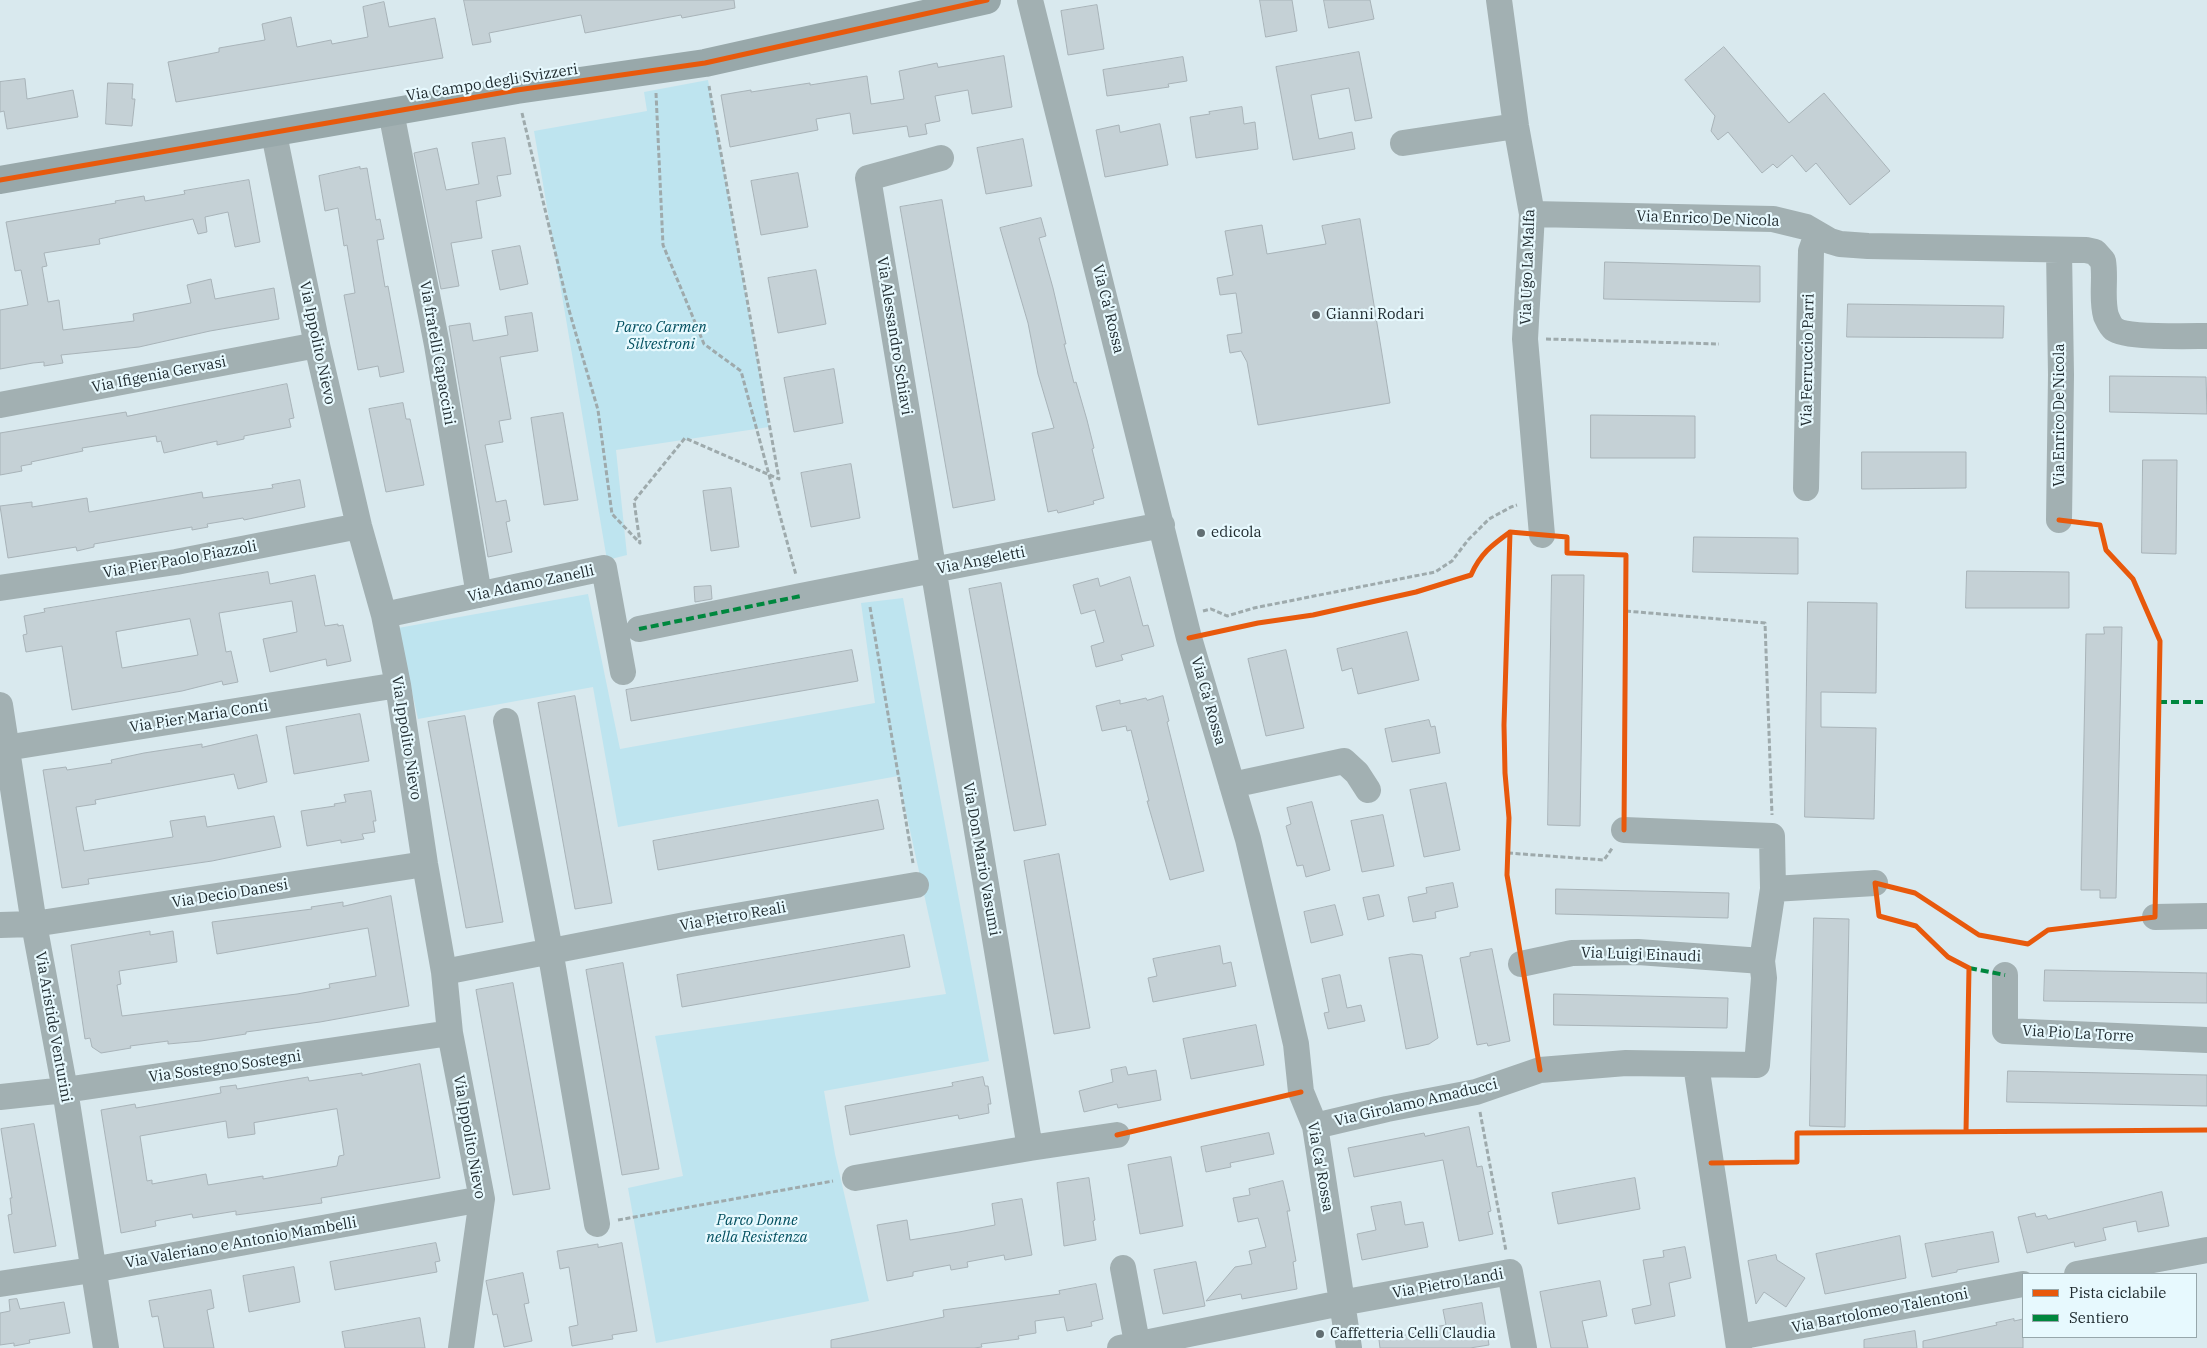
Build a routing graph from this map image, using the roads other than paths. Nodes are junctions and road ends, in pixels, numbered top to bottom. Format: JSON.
{"nodes":[{"id":1,"x":987,"y":0,"type":"edge"},
{"id":2,"x":1030,"y":0,"type":"edge"},
{"id":3,"x":1499,"y":0,"type":"edge"},
{"id":4,"x":391,"y":112,"type":"junction"},
{"id":5,"x":1516,"y":126,"type":"junction"},
{"id":6,"x":274,"y":134,"type":"junction"},
{"id":7,"x":1403,"y":143,"type":"dead end"},
{"id":8,"x":941,"y":158,"type":"dead end"},
{"id":9,"x":0,"y":180,"type":"edge"},
{"id":10,"x":1532,"y":214,"type":"junction"},
{"id":11,"x":1817,"y":234,"type":"junction"},
{"id":12,"x":2059,"y":250,"type":"junction"},
{"id":13,"x":2207,"y":336,"type":"edge"},
{"id":14,"x":317,"y":345,"type":"junction"},
{"id":15,"x":0,"y":404,"type":"edge"},
{"id":16,"x":1806,"y":488,"type":"dead end"},
{"id":17,"x":2058,"y":520,"type":"dead end"},
{"id":18,"x":1162,"y":525,"type":"junction"},
{"id":19,"x":359,"y":526,"type":"junction"},
{"id":20,"x":1542,"y":535,"type":"dead end"},
{"id":21,"x":933,"y":570,"type":"junction"},
{"id":22,"x":0,"y":588,"type":"edge"},
{"id":23,"x":478,"y":595,"type":"junction"},
{"id":24,"x":384,"y":615,"type":"junction"},
{"id":25,"x":639,"y":630,"type":"dead end"},
{"id":26,"x":623,"y":672,"type":"dead end"},
{"id":27,"x":398,"y":685,"type":"junction"},
{"id":28,"x":0,"y":705,"type":"edge"},
{"id":29,"x":506,"y":721,"type":"dead end"},
{"id":30,"x":3,"y":748,"type":"edge"},
{"id":31,"x":1232,"y":785,"type":"junction"},
{"id":32,"x":1368,"y":790,"type":"dead end"},
{"id":33,"x":1624,"y":830,"type":"road end"},
{"id":34,"x":425,"y":864,"type":"junction"},
{"id":35,"x":1875,"y":883,"type":"dead end"},
{"id":36,"x":916,"y":884,"type":"road end"},
{"id":37,"x":1773,"y":890,"type":"junction"},
{"id":38,"x":2207,"y":916,"type":"edge"},
{"id":39,"x":2155,"y":918,"type":"dead end"},
{"id":40,"x":34,"y":924,"type":"junction"},
{"id":41,"x":0,"y":925,"type":"edge"},
{"id":42,"x":550,"y":950,"type":"junction"},
{"id":43,"x":1762,"y":961,"type":"junction"},
{"id":44,"x":1521,"y":964,"type":"dead end"},
{"id":45,"x":444,"y":972,"type":"junction"},
{"id":46,"x":2005,"y":975,"type":"dead end"},
{"id":47,"x":450,"y":1033,"type":"junction"},
{"id":48,"x":2207,"y":1040,"type":"edge"},
{"id":49,"x":1696,"y":1065,"type":"junction"},
{"id":50,"x":65,"y":1090,"type":"junction"},
{"id":51,"x":0,"y":1097,"type":"edge"},
{"id":52,"x":1315,"y":1126,"type":"junction"},
{"id":53,"x":1117,"y":1135,"type":"dead end"},
{"id":54,"x":1030,"y":1148,"type":"junction"},
{"id":55,"x":855,"y":1178,"type":"road end"},
{"id":56,"x":482,"y":1198,"type":"junction"},
{"id":57,"x":597,"y":1224,"type":"road end"},
{"id":58,"x":2207,"y":1250,"type":"edge"},
{"id":59,"x":1123,"y":1268,"type":"dead end"},
{"id":60,"x":92,"y":1270,"type":"junction"},
{"id":61,"x":2082,"y":1273,"type":"edge"},
{"id":62,"x":0,"y":1284,"type":"edge"},
{"id":63,"x":2022,"y":1284,"type":"edge"},
{"id":64,"x":1341,"y":1303,"type":"junction"},
{"id":65,"x":1738,"y":1343,"type":"edge"},
{"id":66,"x":1132,"y":1347,"type":"edge"},
{"id":67,"x":106,"y":1348,"type":"edge"},
{"id":68,"x":461,"y":1348,"type":"edge"},
{"id":69,"x":1349,"y":1348,"type":"edge"},
{"id":70,"x":1524,"y":1348,"type":"edge"}],
"edges":[{"from":1,"to":4,"type":"main road","name":"Via Campo degli Svizzeri"},
{"from":2,"to":18,"type":"street","name":"Via Ca' Rossa"},
{"from":3,"to":5,"type":"street","name":"Via Ugo La Malfa"},
{"from":4,"to":6,"type":"main road","name":"Via Campo degli Svizzeri"},
{"from":4,"to":23,"type":"street","name":"Via fratelli Capaccini"},
{"from":5,"to":7,"type":"street"},
{"from":5,"to":10,"type":"street","name":"Via Ugo La Malfa"},
{"from":6,"to":9,"type":"main road","name":"Via Campo degli Svizzeri"},
{"from":6,"to":14,"type":"street","name":"Via Ippolito Nievo"},
{"from":8,"to":21,"type":"street","name":"Via Alessandro Schiavi"},
{"from":10,"to":11,"type":"street","name":"Via Enrico De Nicola"},
{"from":10,"to":20,"type":"street","name":"Via Ugo La Malfa"},
{"from":11,"to":12,"type":"street","name":"Via Enrico De Nicola"},
{"from":11,"to":16,"type":"street","name":"Via Ferruccio Parri"},
{"from":12,"to":13,"type":"street","name":"Via Enrico De Nicola"},
{"from":12,"to":17,"type":"street","name":"Via Enrico De Nicola"},
{"from":14,"to":15,"type":"street","name":"Via Ifigenia Gervasi"},
{"from":14,"to":19,"type":"street","name":"Via Ippolito Nievo"},
{"from":18,"to":21,"type":"street","name":"Via Angeletti"},
{"from":18,"to":31,"type":"street","name":"Via Ca' Rossa"},
{"from":19,"to":22,"type":"street","name":"Via Pier Paolo Piazzoli"},
{"from":19,"to":24,"type":"street","name":"Via Ippolito Nievo"},
{"from":21,"to":25,"type":"street","name":"Via Angeletti"},
{"from":21,"to":54,"type":"street","name":"Via Don Mario Vasumi"},
{"from":23,"to":24,"type":"street","name":"Via Adamo Zanelli"},
{"from":23,"to":26,"type":"street","name":"Via Adamo Zanelli"},
{"from":24,"to":27,"type":"street","name":"Via Ippolito Nievo"},
{"from":27,"to":30,"type":"street","name":"Via Pier Maria Conti"},
{"from":27,"to":34,"type":"street","name":"Via Ippolito Nievo"},
{"from":28,"to":30,"type":"street","name":"Via Aristide Venturini"},
{"from":29,"to":42,"type":"street"},
{"from":30,"to":40,"type":"street","name":"Via Aristide Venturini"},
{"from":31,"to":32,"type":"street"},
{"from":31,"to":52,"type":"street","name":"Via Ca' Rossa"},
{"from":33,"to":37,"type":"street","name":"Via Girolamo Amaducci"},
{"from":34,"to":40,"type":"street","name":"Via Decio Danesi"},
{"from":34,"to":45,"type":"street","name":"Via Ippolito Nievo"},
{"from":35,"to":37,"type":"street"},
{"from":36,"to":42,"type":"street","name":"Via Pietro Reali"},
{"from":37,"to":43,"type":"street","name":"Via Girolamo Amaducci"},
{"from":38,"to":39,"type":"street"},
{"from":40,"to":41,"type":"street","name":"Via Decio Danesi"},
{"from":40,"to":50,"type":"street","name":"Via Aristide Venturini"},
{"from":42,"to":45,"type":"street","name":"Via Pietro Reali"},
{"from":42,"to":57,"type":"street"},
{"from":43,"to":44,"type":"street","name":"Via Luigi Einaudi"},
{"from":43,"to":49,"type":"street","name":"Via Girolamo Amaducci"},
{"from":45,"to":47,"type":"street","name":"Via Ippolito Nievo"},
{"from":46,"to":48,"type":"street","name":"Via Pio La Torre"},
{"from":47,"to":50,"type":"street","name":"Via Sostegno Sostegni"},
{"from":47,"to":56,"type":"street","name":"Via Ippolito Nievo"},
{"from":49,"to":52,"type":"street","name":"Via Girolamo Amaducci"},
{"from":49,"to":65,"type":"street"},
{"from":50,"to":51,"type":"street","name":"Via Sostegno Sostegni"},
{"from":50,"to":60,"type":"street","name":"Via Aristide Venturini"},
{"from":52,"to":64,"type":"street","name":"Via Ca' Rossa"},
{"from":53,"to":54,"type":"street"},
{"from":54,"to":55,"type":"street"},
{"from":56,"to":60,"type":"street","name":"Via Valeriano e Antonio Mambelli"},
{"from":56,"to":68,"type":"street","name":"Via Ippolito Nievo"},
{"from":58,"to":61,"type":"street"},
{"from":59,"to":66,"type":"street"},
{"from":60,"to":62,"type":"street","name":"Via Valeriano e Antonio Mambelli"},
{"from":60,"to":67,"type":"street","name":"Via Aristide Venturini"},
{"from":63,"to":65,"type":"street","name":"Via Bartolomeo Talentoni"},
{"from":64,"to":66,"type":"street","name":"Via Pietro Landi"},
{"from":64,"to":69,"type":"street","name":"Via Ca' Rossa"},
{"from":64,"to":70,"type":"street","name":"Via Pietro Landi"}]}
